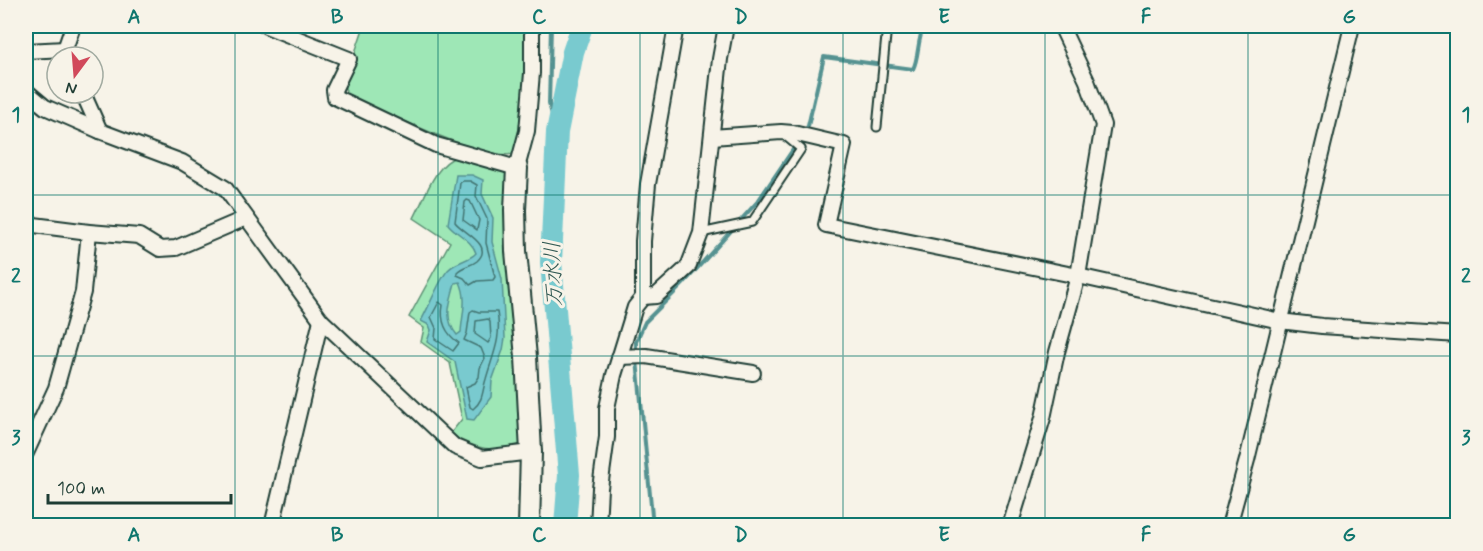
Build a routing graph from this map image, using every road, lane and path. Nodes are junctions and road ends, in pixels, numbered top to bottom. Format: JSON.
{"nodes":[{"id":1,"x":72,"y":26,"type":"edge"},
{"id":2,"x":266,"y":26,"type":"edge"},
{"id":3,"x":532,"y":26,"type":"edge"},
{"id":4,"x":676,"y":26,"type":"edge"},
{"id":5,"x":726,"y":26,"type":"edge"},
{"id":6,"x":887,"y":26,"type":"edge"},
{"id":7,"x":1061,"y":26,"type":"edge"},
{"id":8,"x":1352,"y":26,"type":"edge"},
{"id":9,"x":68,"y":45,"type":"edge"},
{"id":10,"x":26,"y":51,"type":"edge"},
{"id":11,"x":45,"y":52,"type":"edge"},
{"id":12,"x":26,"y":91,"type":"edge"},
{"id":13,"x":88,"y":105,"type":"edge"},
{"id":14,"x":877,"y":126,"type":"dead end"},
{"id":15,"x":100,"y":131,"type":"junction"},
{"id":16,"x":712,"y":137,"type":"junction"},
{"id":17,"x":794,"y":138,"type":"junction"},
{"id":18,"x":517,"y":168,"type":"junction"},
{"id":19,"x":246,"y":218,"type":"junction"},
{"id":20,"x":26,"y":224,"type":"edge"},
{"id":21,"x":89,"y":232,"type":"junction"},
{"id":22,"x":701,"y":234,"type":"junction"},
{"id":23,"x":1078,"y":276,"type":"junction"},
{"id":24,"x":643,"y":297,"type":"junction"},
{"id":25,"x":321,"y":320,"type":"junction"},
{"id":26,"x":1281,"y":321,"type":"junction"},
{"id":27,"x":1458,"y":335,"type":"edge"},
{"id":28,"x":629,"y":357,"type":"junction"},
{"id":29,"x":753,"y":373,"type":"dead end"},
{"id":30,"x":531,"y":452,"type":"junction"},
{"id":31,"x":26,"y":453,"type":"edge"},
{"id":32,"x":272,"y":525,"type":"edge"},
{"id":33,"x":529,"y":525,"type":"edge"},
{"id":34,"x":598,"y":525,"type":"edge"},
{"id":35,"x":1010,"y":525,"type":"edge"},
{"id":36,"x":1229,"y":525,"type":"edge"}],
"edges":[{"from":1,"to":9,"type":"street"},
{"from":2,"to":18,"type":"street"},
{"from":3,"to":18,"type":"street"},
{"from":4,"to":24,"type":"street"},
{"from":5,"to":16,"type":"street"},
{"from":6,"to":14,"type":"lane"},
{"from":7,"to":23,"type":"street"},
{"from":8,"to":26,"type":"street"},
{"from":10,"to":11,"type":"street"},
{"from":12,"to":15,"type":"street"},
{"from":13,"to":15,"type":"street"},
{"from":15,"to":19,"type":"street"},
{"from":16,"to":17,"type":"street"},
{"from":16,"to":22,"type":"street"},
{"from":17,"to":22,"type":"lane"},
{"from":17,"to":23,"type":"street"},
{"from":18,"to":30,"type":"street"},
{"from":19,"to":21,"type":"street"},
{"from":19,"to":25,"type":"street"},
{"from":20,"to":21,"type":"street"},
{"from":21,"to":31,"type":"street"},
{"from":22,"to":24,"type":"street"},
{"from":23,"to":26,"type":"street"},
{"from":23,"to":35,"type":"street"},
{"from":24,"to":28,"type":"street"},
{"from":25,"to":30,"type":"street"},
{"from":25,"to":32,"type":"street"},
{"from":26,"to":27,"type":"street"},
{"from":26,"to":36,"type":"street"},
{"from":28,"to":29,"type":"street"},
{"from":28,"to":34,"type":"street"},
{"from":30,"to":33,"type":"street"}]}
